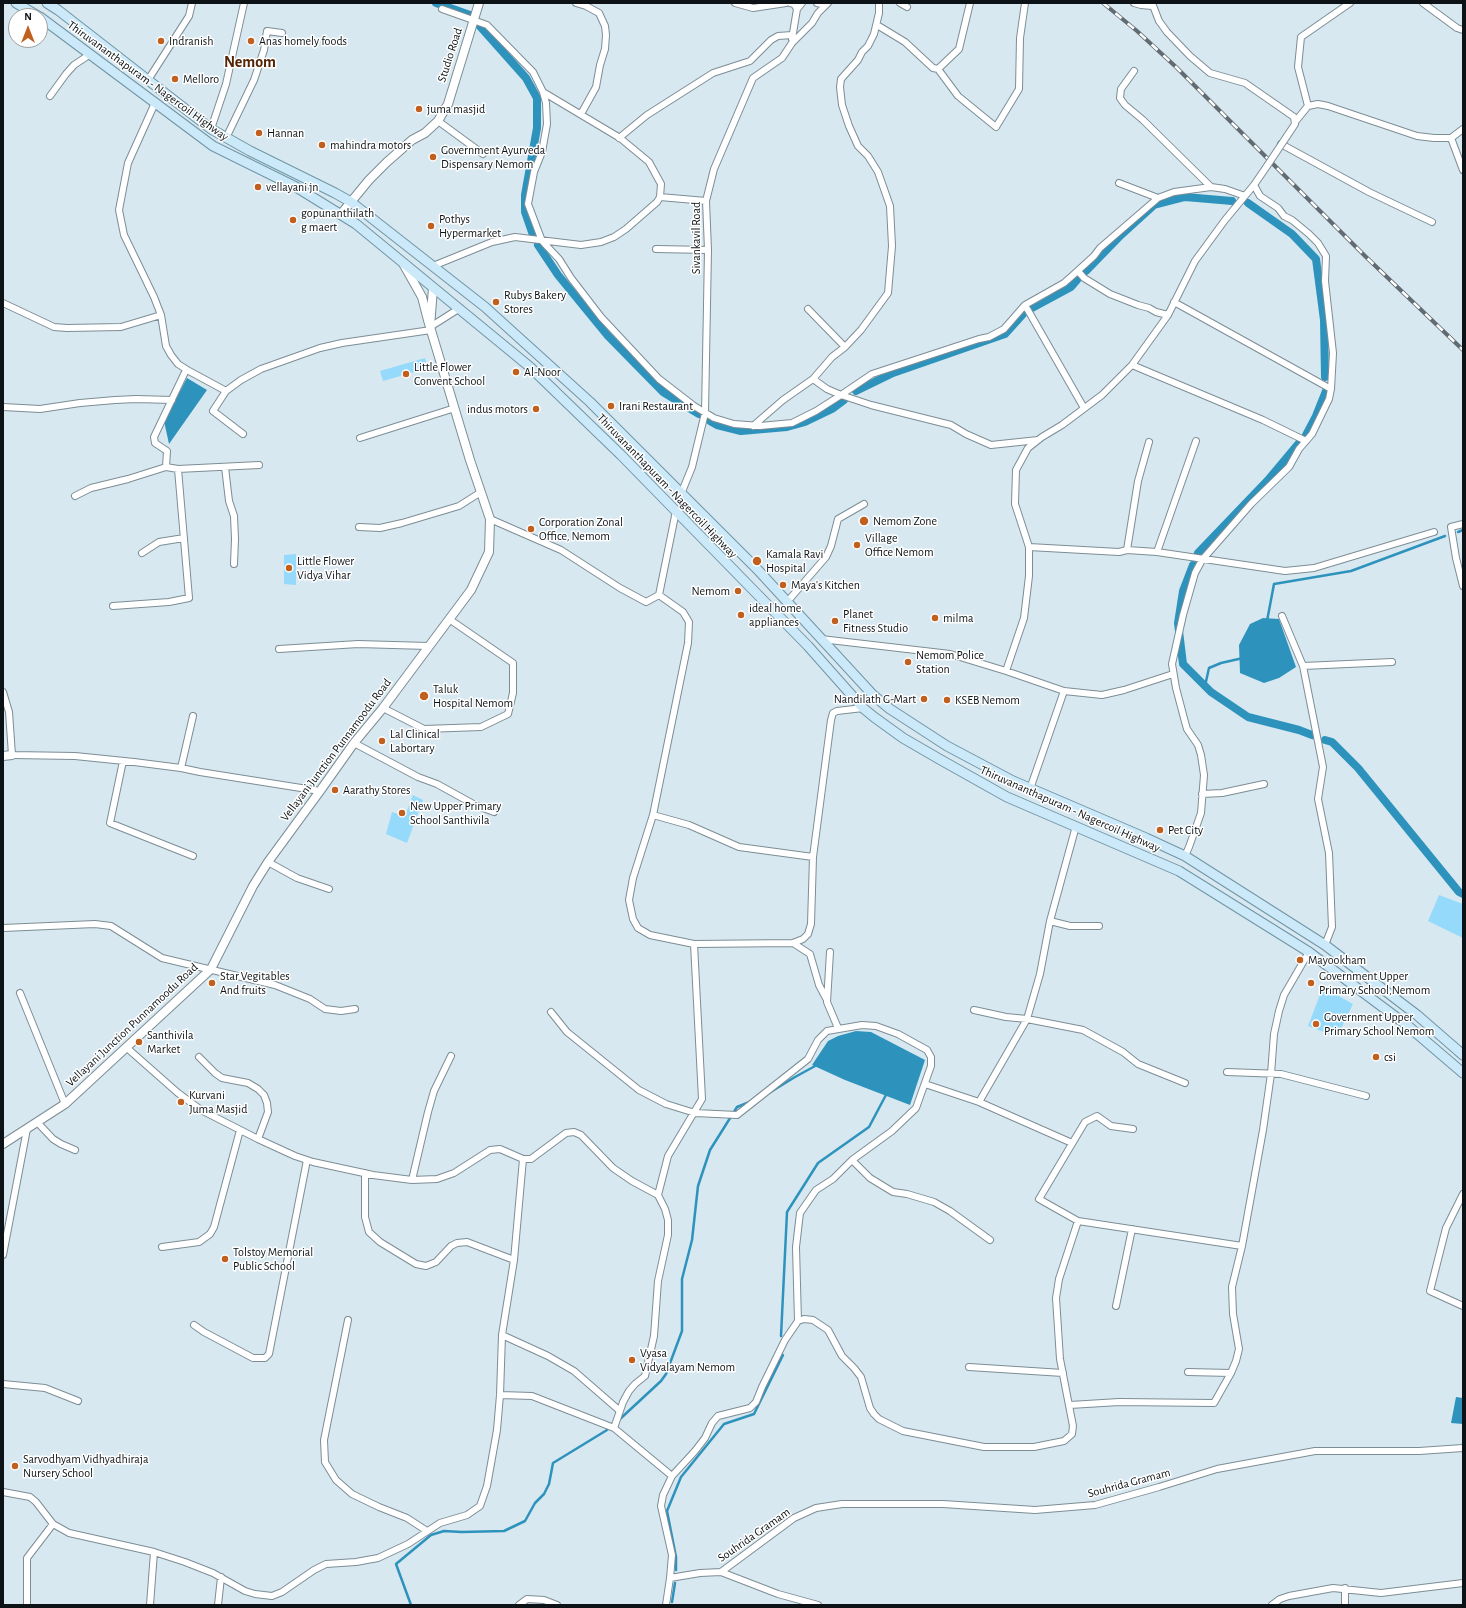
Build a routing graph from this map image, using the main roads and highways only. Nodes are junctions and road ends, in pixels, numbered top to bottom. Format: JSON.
{"nodes":[{"id":1,"x":46,"y":3,"type":"edge"},
{"id":2,"x":60,"y":6,"type":"edge"},
{"id":3,"x":48,"y":24,"type":"edge"},
{"id":4,"x":443,"y":274,"type":"junction"},
{"id":5,"x":433,"y":288,"type":"junction"},
{"id":6,"x":820,"y":638,"type":"junction"},
{"id":7,"x":808,"y":646,"type":"junction"},
{"id":8,"x":1463,"y":1055,"type":"edge"},
{"id":9,"x":1463,"y":1073,"type":"edge"}],
"edges":[{"from":1,"to":2,"type":"main road","name":"Thiruvananthapuram - Nagercoil Highway"},
{"from":2,"to":4,"type":"main road","name":"Thiruvananthapuram - Nagercoil Highway"},
{"from":3,"to":5,"type":"main road","name":"Thiruvananthapuram - Nagercoil Highway"},
{"from":4,"to":5,"type":"main road"},
{"from":4,"to":6,"type":"main road","name":"Thiruvananthapuram - Nagercoil Highway"},
{"from":5,"to":7,"type":"main road","name":"Thiruvananthapuram - Nagercoil Highway"},
{"from":6,"to":7,"type":"main road"},
{"from":6,"to":8,"type":"main road","name":"Thiruvananthapuram - Nagercoil Highway"},
{"from":7,"to":9,"type":"main road","name":"Thiruvananthapuram - Nagercoil Highway"}]}
